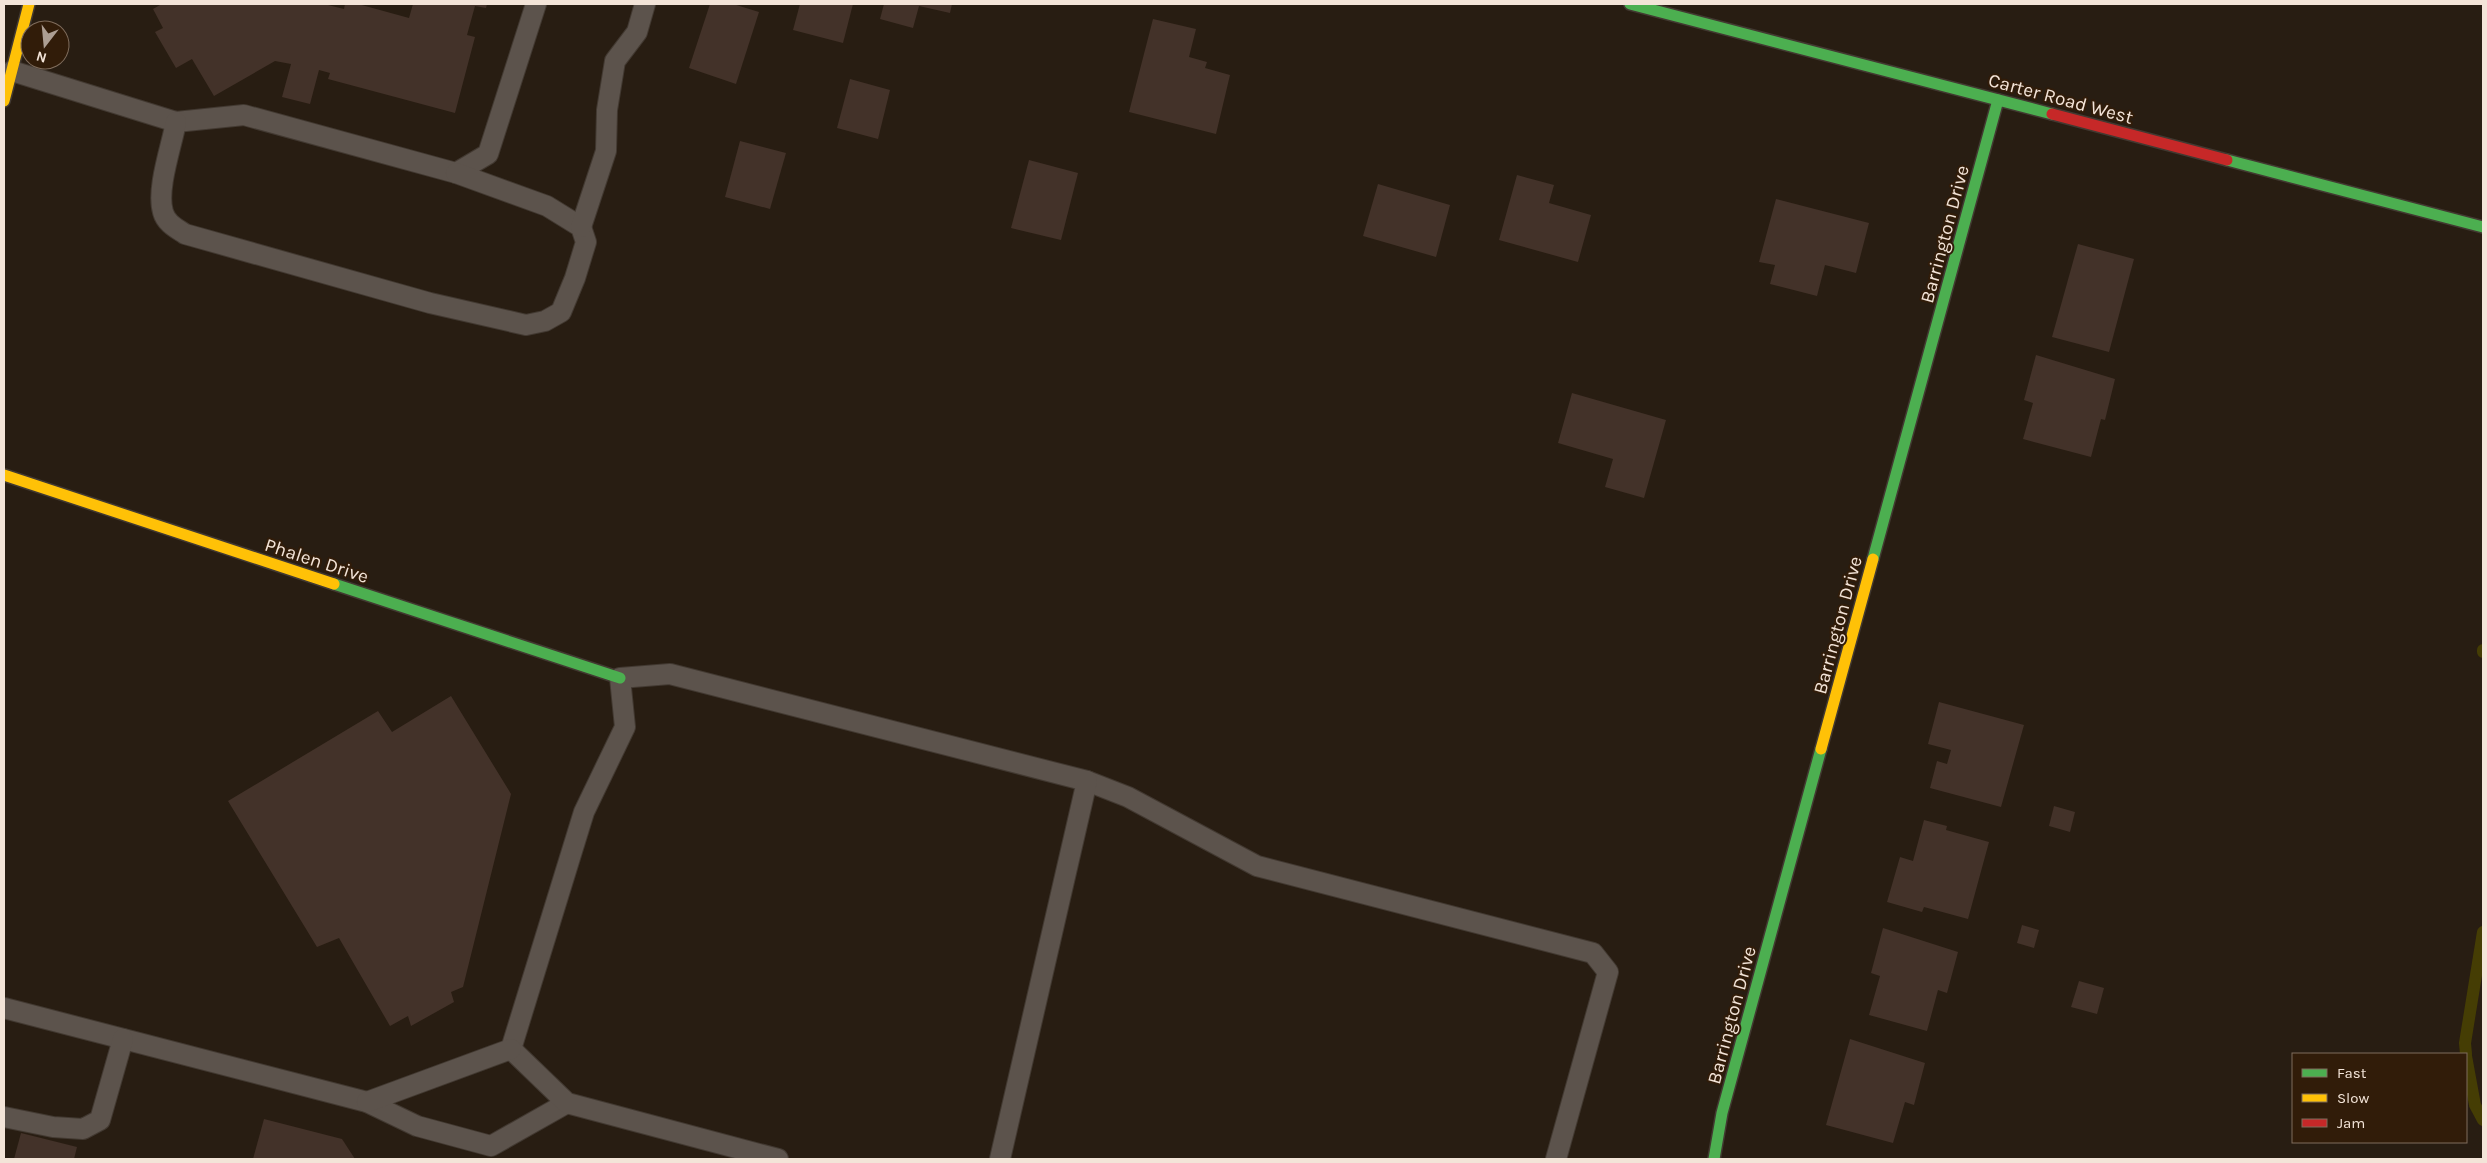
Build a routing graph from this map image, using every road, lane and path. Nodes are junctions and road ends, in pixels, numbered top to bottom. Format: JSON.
{"nodes":[{"id":1,"x":29,"y":4,"type":"edge"},
{"id":2,"x":536,"y":4,"type":"edge"},
{"id":3,"x":645,"y":4,"type":"edge"},
{"id":4,"x":1630,"y":4,"type":"edge"},
{"id":5,"x":12,"y":71,"type":"junction"},
{"id":6,"x":1998,"y":100,"type":"junction"},
{"id":7,"x":4,"y":102,"type":"edge"},
{"id":8,"x":176,"y":122,"type":"junction"},
{"id":9,"x":456,"y":173,"type":"junction"},
{"id":10,"x":581,"y":226,"type":"junction"},
{"id":11,"x":2483,"y":227,"type":"edge"},
{"id":12,"x":4,"y":475,"type":"edge"},
{"id":13,"x":620,"y":678,"type":"junction"},
{"id":14,"x":1087,"y":781,"type":"junction"},
{"id":15,"x":4,"y":1008,"type":"edge"},
{"id":16,"x":123,"y":1039,"type":"junction"},
{"id":17,"x":511,"y":1049,"type":"junction"},
{"id":18,"x":367,"y":1102,"type":"junction"},
{"id":19,"x":567,"y":1103,"type":"junction"},
{"id":20,"x":4,"y":1117,"type":"edge"},
{"id":21,"x":778,"y":1159,"type":"edge"},
{"id":22,"x":1000,"y":1159,"type":"edge"},
{"id":23,"x":1556,"y":1159,"type":"edge"},
{"id":24,"x":1714,"y":1159,"type":"edge"}],
"edges":[{"from":1,"to":5,"type":"street"},
{"from":2,"to":9,"type":"lane"},
{"from":3,"to":10,"type":"lane"},
{"from":4,"to":6,"type":"street","name":"Carter Road West"},
{"from":5,"to":7,"type":"street"},
{"from":5,"to":8,"type":"lane"},
{"from":6,"to":11,"type":"street","name":"Carter Road West"},
{"from":6,"to":24,"type":"street","name":"Barrington Drive"},
{"from":8,"to":9,"type":"lane"},
{"from":8,"to":10,"type":"lane"},
{"from":9,"to":10,"type":"lane"},
{"from":12,"to":13,"type":"street","name":"Phalen Drive"},
{"from":13,"to":14,"type":"lane"},
{"from":13,"to":17,"type":"lane"},
{"from":14,"to":22,"type":"lane"},
{"from":14,"to":23,"type":"lane"},
{"from":15,"to":16,"type":"lane"},
{"from":16,"to":18,"type":"lane"},
{"from":16,"to":20,"type":"lane"},
{"from":17,"to":18,"type":"lane"},
{"from":17,"to":19,"type":"lane"},
{"from":18,"to":19,"type":"lane"},
{"from":19,"to":21,"type":"lane"}]}
